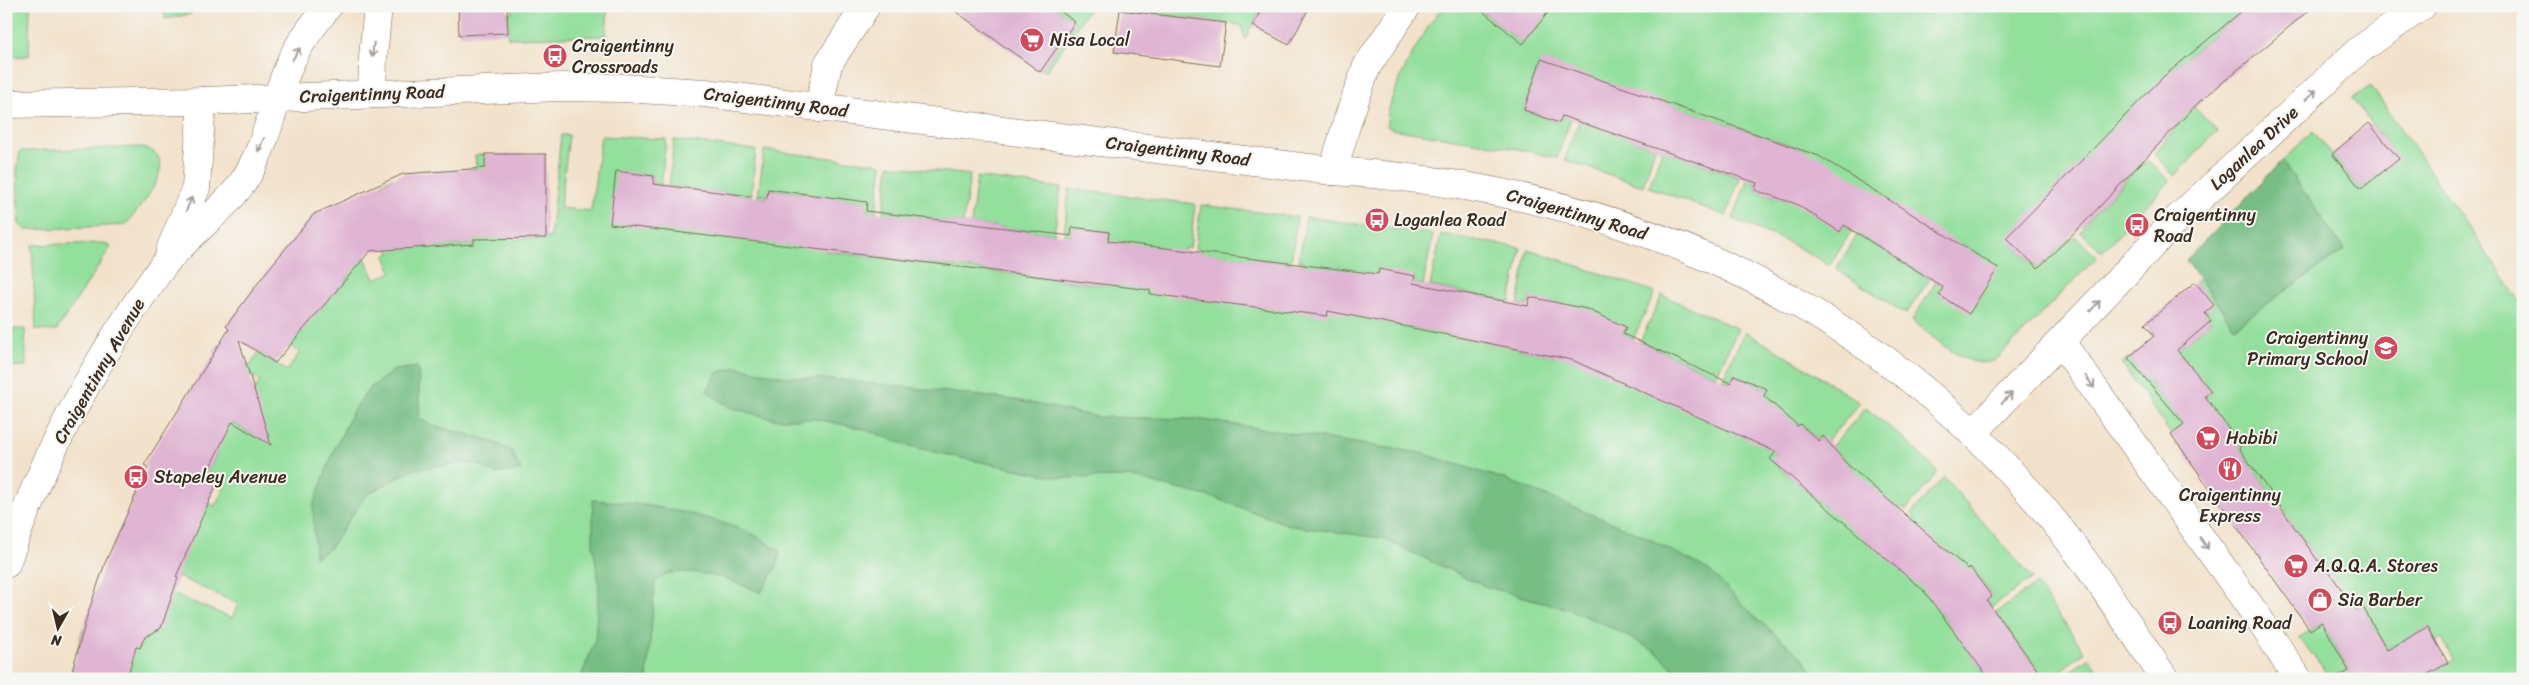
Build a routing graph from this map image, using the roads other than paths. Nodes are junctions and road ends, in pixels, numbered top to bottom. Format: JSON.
{"nodes":[{"id":1,"x":328,"y":6,"type":"edge"},
{"id":2,"x":378,"y":6,"type":"edge"},
{"id":3,"x":866,"y":6,"type":"edge"},
{"id":4,"x":1407,"y":6,"type":"edge"},
{"id":5,"x":2422,"y":6,"type":"edge"},
{"id":6,"x":372,"y":94,"type":"junction"},
{"id":7,"x":276,"y":98,"type":"junction"},
{"id":8,"x":202,"y":101,"type":"junction"},
{"id":9,"x":6,"y":104,"type":"edge"},
{"id":10,"x":819,"y":108,"type":"junction"},
{"id":11,"x":1333,"y":171,"type":"junction"},
{"id":12,"x":164,"y":265,"type":"junction"},
{"id":13,"x":2061,"y":342,"type":"junction"},
{"id":14,"x":1973,"y":433,"type":"junction"},
{"id":15,"x":7,"y":561,"type":"edge"},
{"id":16,"x":2165,"y":679,"type":"edge"},
{"id":17,"x":2298,"y":679,"type":"edge"}],
"edges":[{"from":7,"to":1,"type":"street","name":"Craigentinny Avenue","one_way":true},
{"from":2,"to":6,"type":"street","one_way":true},
{"from":3,"to":10,"type":"street"},
{"from":4,"to":11,"type":"street"},
{"from":13,"to":5,"type":"street","name":"Loganlea Drive","one_way":true},
{"from":6,"to":7,"type":"street","name":"Craigentinny Road"},
{"from":6,"to":10,"type":"street","name":"Craigentinny Road"},
{"from":7,"to":8,"type":"street","name":"Craigentinny Road"},
{"from":7,"to":12,"type":"street","name":"Craigentinny Avenue","one_way":true},
{"from":8,"to":9,"type":"street","name":"Craigentinny Road"},
{"from":12,"to":8,"type":"street","name":"Craigentinny Avenue","one_way":true},
{"from":10,"to":11,"type":"street","name":"Craigentinny Road"},
{"from":11,"to":14,"type":"street","name":"Craigentinny Road"},
{"from":12,"to":15,"type":"street","name":"Craigentinny Avenue"},
{"from":14,"to":13,"type":"street","name":"Loganlea Drive","one_way":true},
{"from":13,"to":17,"type":"street","one_way":true},
{"from":14,"to":16,"type":"street","name":"Craigentinny Road"}]}
